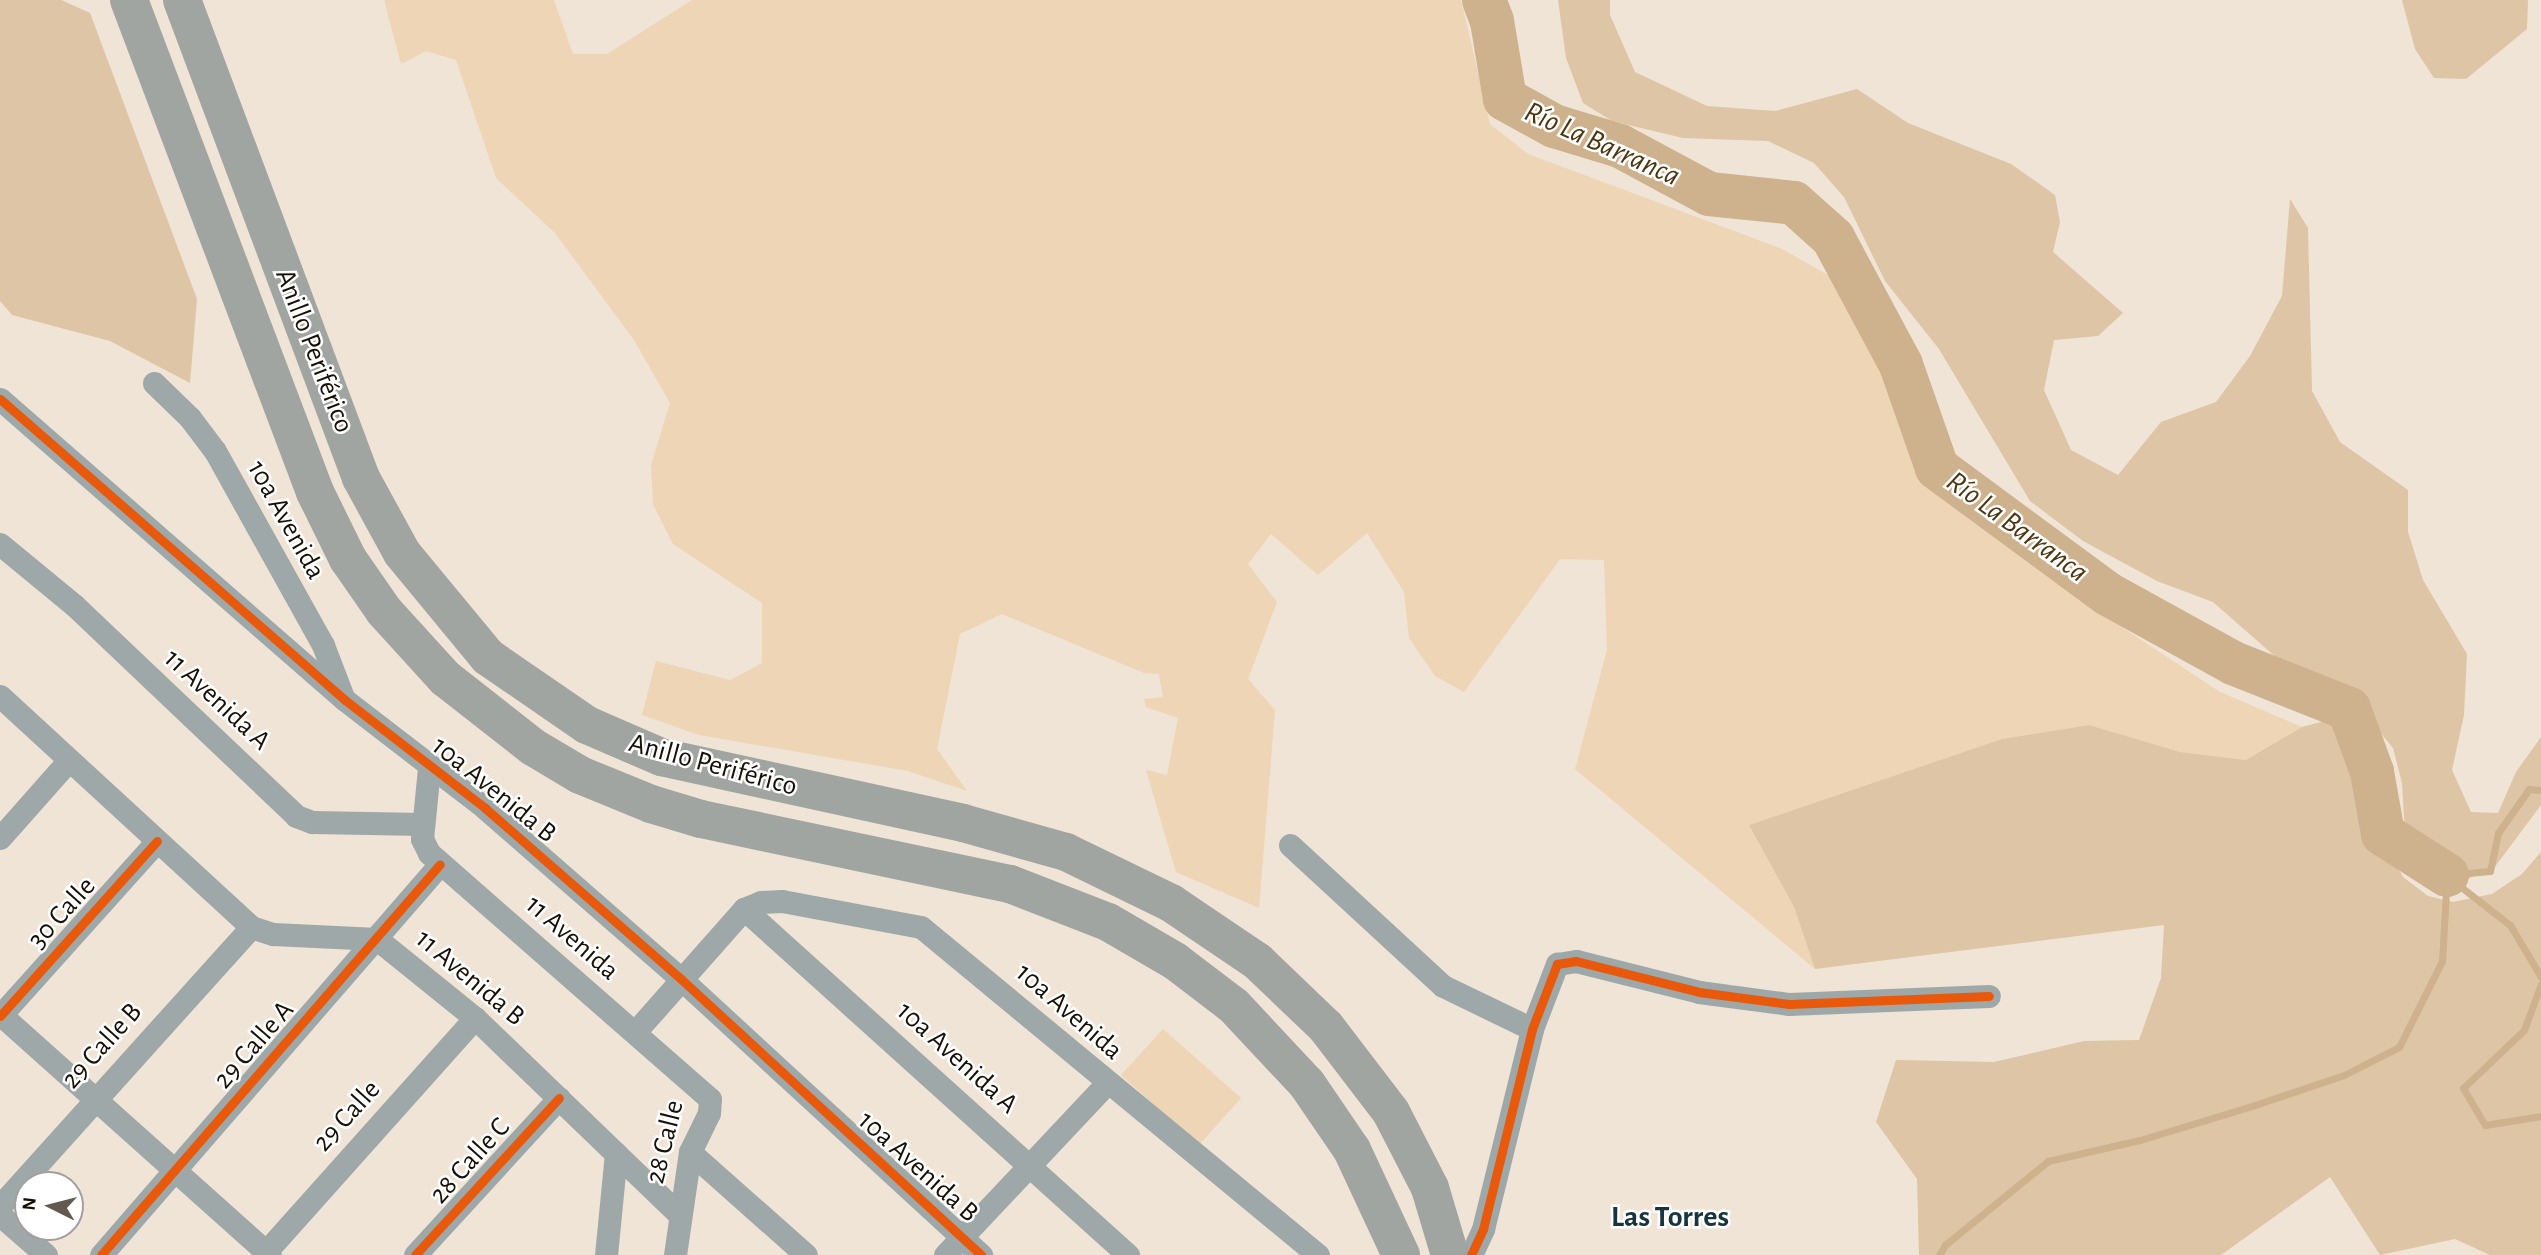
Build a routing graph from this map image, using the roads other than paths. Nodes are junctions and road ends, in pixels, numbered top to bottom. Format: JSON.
{"nodes":[{"id":1,"x":129,"y":0,"type":"edge"},
{"id":2,"x":182,"y":0,"type":"edge"},
{"id":3,"x":154,"y":383,"type":"dead end"},
{"id":4,"x":0,"y":400,"type":"edge"},
{"id":5,"x":0,"y":544,"type":"edge"},
{"id":6,"x":0,"y":696,"type":"edge"},
{"id":7,"x":345,"y":700,"type":"junction"},
{"id":8,"x":69,"y":760,"type":"junction"},
{"id":9,"x":429,"y":768,"type":"junction"},
{"id":10,"x":423,"y":824,"type":"junction"},
{"id":11,"x":0,"y":838,"type":"edge"},
{"id":12,"x":157,"y":841,"type":"junction"},
{"id":13,"x":1290,"y":845,"type":"dead end"},
{"id":14,"x":440,"y":864,"type":"junction"},
{"id":15,"x":744,"y":909,"type":"junction"},
{"id":16,"x":250,"y":928,"type":"junction"},
{"id":17,"x":377,"y":939,"type":"junction"},
{"id":18,"x":681,"y":979,"type":"junction"},
{"id":19,"x":1989,"y":996,"type":"dead end"},
{"id":20,"x":0,"y":1015,"type":"edge"},
{"id":21,"x":475,"y":1018,"type":"junction"},
{"id":22,"x":1532,"y":1029,"type":"junction"},
{"id":23,"x":636,"y":1031,"type":"junction"},
{"id":24,"x":1106,"y":1084,"type":"junction"},
{"id":25,"x":700,"y":1089,"type":"joint"},
{"id":26,"x":95,"y":1098,"type":"junction"},
{"id":27,"x":559,"y":1098,"type":"junction"},
{"id":28,"x":690,"y":1152,"type":"junction"},
{"id":29,"x":616,"y":1153,"type":"junction"},
{"id":30,"x":1029,"y":1162,"type":"junction"},
{"id":31,"x":176,"y":1170,"type":"junction"},
{"id":32,"x":0,"y":1206,"type":"edge"},
{"id":33,"x":679,"y":1214,"type":"junction"},
{"id":34,"x":0,"y":1215,"type":"edge"},
{"id":35,"x":960,"y":1237,"type":"junction"},
{"id":36,"x":266,"y":1254,"type":"edge"},
{"id":37,"x":46,"y":1255,"type":"edge"},
{"id":38,"x":101,"y":1255,"type":"edge"},
{"id":39,"x":415,"y":1255,"type":"edge"},
{"id":40,"x":606,"y":1255,"type":"edge"},
{"id":41,"x":675,"y":1255,"type":"edge"},
{"id":42,"x":806,"y":1255,"type":"edge"},
{"id":43,"x":945,"y":1255,"type":"edge"},
{"id":44,"x":981,"y":1255,"type":"edge"},
{"id":45,"x":1128,"y":1255,"type":"edge"},
{"id":46,"x":1318,"y":1255,"type":"edge"},
{"id":47,"x":1401,"y":1255,"type":"edge"},
{"id":48,"x":1450,"y":1255,"type":"edge"},
{"id":49,"x":1471,"y":1255,"type":"edge"}],
"edges":[{"from":1,"to":47,"type":"highway","name":"Anillo Periférico"},
{"from":2,"to":48,"type":"highway","name":"Anillo Periférico"},
{"from":3,"to":7,"type":"street","name":"10a Avenida"},
{"from":4,"to":7,"type":"street","name":"10a Avenida B"},
{"from":5,"to":10,"type":"street","name":"11 Avenida A"},
{"from":6,"to":8,"type":"street"},
{"from":7,"to":9,"type":"street","name":"10a Avenida B"},
{"from":8,"to":11,"type":"street"},
{"from":8,"to":12,"type":"street"},
{"from":9,"to":10,"type":"street"},
{"from":9,"to":18,"type":"street","name":"10a Avenida B"},
{"from":10,"to":14,"type":"street","name":"11 Avenida"},
{"from":12,"to":16,"type":"street"},
{"from":12,"to":20,"type":"street","name":"30 Calle"},
{"from":13,"to":22,"type":"street"},
{"from":14,"to":17,"type":"street","name":"29 Calle A"},
{"from":14,"to":23,"type":"street","name":"11 Avenida"},
{"from":15,"to":18,"type":"street"},
{"from":15,"to":24,"type":"street","name":"10a Avenida"},
{"from":15,"to":30,"type":"street","name":"10a Avenida A"},
{"from":16,"to":17,"type":"street","name":"11 Avenida B"},
{"from":16,"to":26,"type":"street","name":"29 Calle B"},
{"from":17,"to":21,"type":"street","name":"11 Avenida B"},
{"from":17,"to":31,"type":"street","name":"29 Calle A"},
{"from":18,"to":23,"type":"street"},
{"from":18,"to":35,"type":"street","name":"10a Avenida B"},
{"from":19,"to":22,"type":"street"},
{"from":20,"to":26,"type":"street"},
{"from":21,"to":27,"type":"street","name":"11 Avenida B"},
{"from":21,"to":36,"type":"street","name":"29 Calle"},
{"from":22,"to":49,"type":"street"},
{"from":23,"to":25,"type":"street","name":"11 Avenida"},
{"from":24,"to":30,"type":"street"},
{"from":24,"to":46,"type":"street","name":"10a Avenida"},
{"from":25,"to":28,"type":"street","name":"28 Calle"},
{"from":26,"to":31,"type":"street"},
{"from":26,"to":32,"type":"street","name":"29 Calle B"},
{"from":27,"to":29,"type":"street","name":"11 Avenida B"},
{"from":27,"to":39,"type":"street","name":"28 Calle C"},
{"from":28,"to":33,"type":"street","name":"28 Calle"},
{"from":28,"to":42,"type":"street"},
{"from":29,"to":33,"type":"street","name":"11 Avenida B"},
{"from":29,"to":40,"type":"street","name":"28 Calle"},
{"from":30,"to":35,"type":"street"},
{"from":30,"to":45,"type":"street","name":"10a Avenida A"},
{"from":31,"to":36,"type":"street"},
{"from":31,"to":38,"type":"street","name":"29 Calle A"},
{"from":33,"to":41,"type":"street","name":"28 Calle"},
{"from":34,"to":37,"type":"street"},
{"from":35,"to":43,"type":"street"},
{"from":35,"to":44,"type":"street","name":"10a Avenida B"}]}
